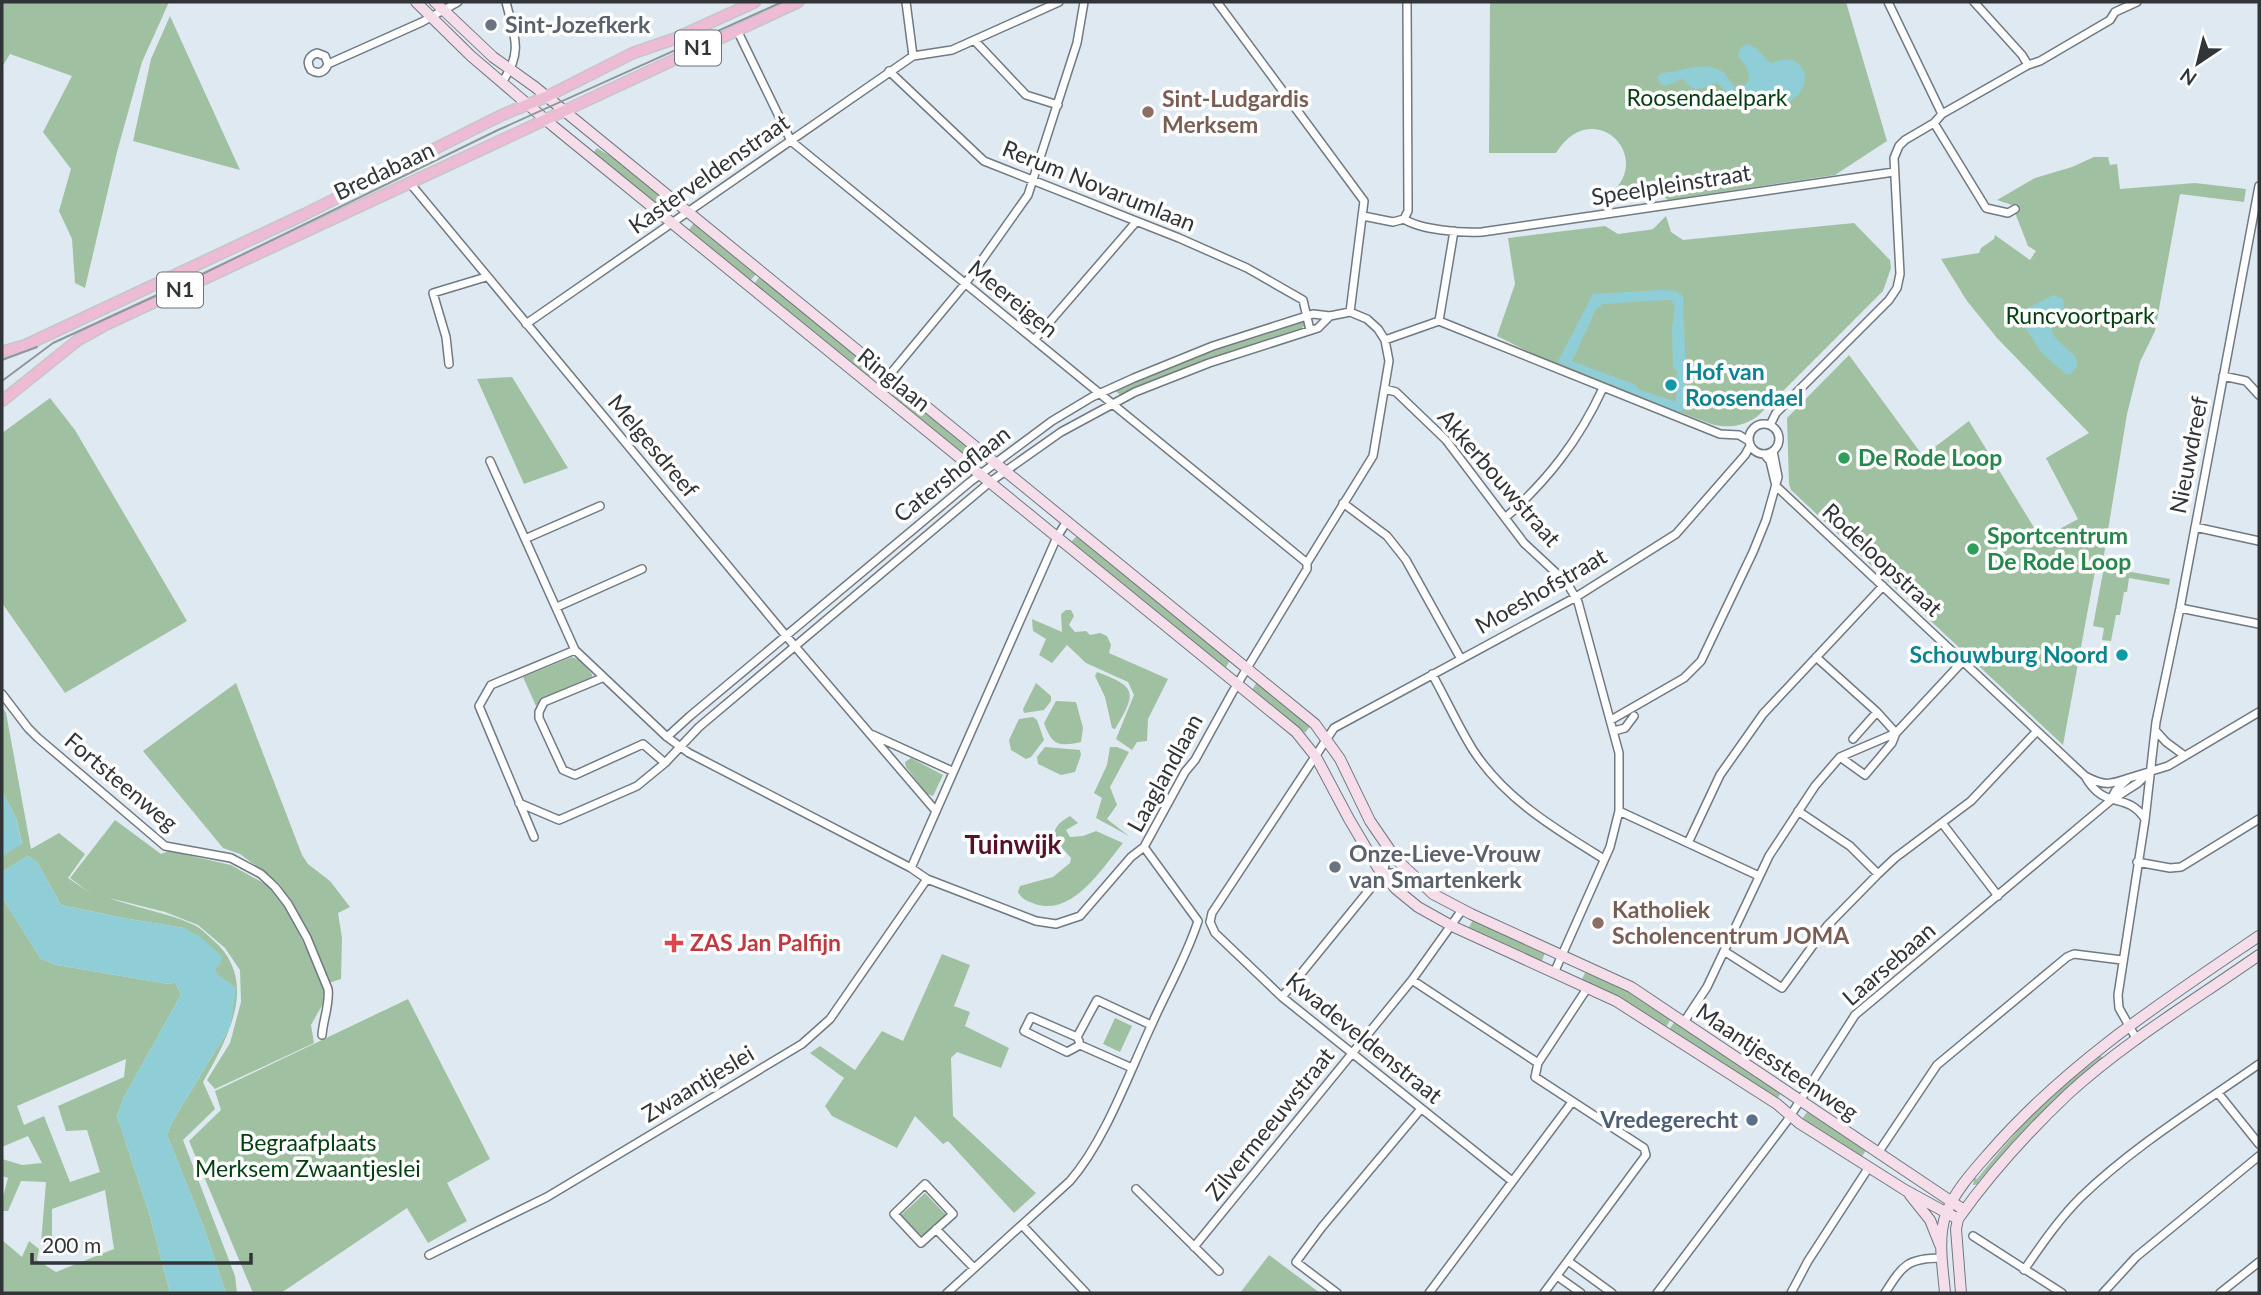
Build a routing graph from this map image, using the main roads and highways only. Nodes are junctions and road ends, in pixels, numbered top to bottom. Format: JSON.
{"nodes":[{"id":1,"x":755,"y":2,"type":"edge"},
{"id":2,"x":798,"y":2,"type":"edge"},
{"id":3,"x":2,"y":352,"type":"edge"},
{"id":4,"x":2,"y":401,"type":"edge"}],
"edges":[{"from":1,"to":3,"type":"main road","name":"Bredabaan","number":"N1"},
{"from":2,"to":4,"type":"main road","name":"Bredabaan","number":"N1"}]}
